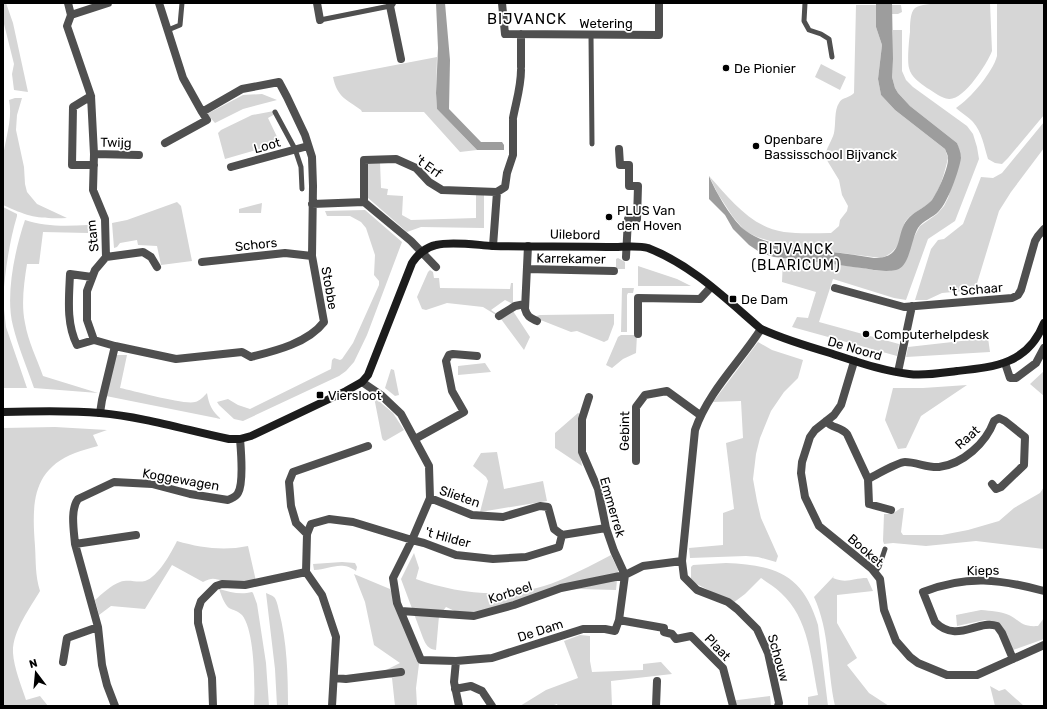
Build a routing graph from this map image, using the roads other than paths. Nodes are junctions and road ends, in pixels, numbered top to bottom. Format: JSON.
{"nodes":[{"id":1,"x":68,"y":3,"type":"edge"},
{"id":2,"x":108,"y":3,"type":"edge"},
{"id":3,"x":159,"y":3,"type":"edge"},
{"id":4,"x":182,"y":3,"type":"edge"},
{"id":5,"x":317,"y":3,"type":"edge"},
{"id":6,"x":502,"y":3,"type":"edge"},
{"id":7,"x":660,"y":3,"type":"edge"},
{"id":8,"x":806,"y":3,"type":"edge"},
{"id":9,"x":391,"y":5,"type":"edge"},
{"id":10,"x":71,"y":15,"type":"junction"},
{"id":11,"x":320,"y":20,"type":"joint"},
{"id":12,"x":168,"y":30,"type":"junction"},
{"id":13,"x":521,"y":34,"type":"junction"},
{"id":14,"x":591,"y":35,"type":"junction"},
{"id":15,"x":832,"y":57,"type":"dead end"},
{"id":16,"x":401,"y":58,"type":"dead end"},
{"id":17,"x":91,"y":96,"type":"junction"},
{"id":18,"x":202,"y":112,"type":"junction"},
{"id":19,"x":275,"y":112,"type":"dead end"},
{"id":20,"x":165,"y":143,"type":"dead end"},
{"id":21,"x":592,"y":144,"type":"dead end"},
{"id":22,"x":308,"y":146,"type":"junction"},
{"id":23,"x":295,"y":149,"type":"junction"},
{"id":24,"x":619,"y":149,"type":"dead end"},
{"id":25,"x":94,"y":154,"type":"junction"},
{"id":26,"x":139,"y":155,"type":"dead end"},
{"id":27,"x":94,"y":165,"type":"junction"},
{"id":28,"x":231,"y":167,"type":"dead end"},
{"id":29,"x":302,"y":189,"type":"dead end"},
{"id":30,"x":497,"y":192,"type":"junction"},
{"id":31,"x":364,"y":202,"type":"junction"},
{"id":32,"x":312,"y":204,"type":"junction"},
{"id":33,"x":1044,"y":231,"type":"edge"},
{"id":34,"x":493,"y":246,"type":"junction"},
{"id":35,"x":528,"y":246,"type":"junction"},
{"id":36,"x":626,"y":247,"type":"junction"},
{"id":37,"x":422,"y":252,"type":"junction"},
{"id":38,"x":312,"y":256,"type":"junction"},
{"id":39,"x":106,"y":257,"type":"junction"},
{"id":40,"x":626,"y":257,"type":"dead end"},
{"id":41,"x":667,"y":257,"type":"joint"},
{"id":42,"x":202,"y":262,"type":"dead end"},
{"id":43,"x":157,"y":266,"type":"dead end"},
{"id":44,"x":436,"y":267,"type":"dead end"},
{"id":45,"x":527,"y":269,"type":"junction"},
{"id":46,"x":614,"y":271,"type":"dead end"},
{"id":47,"x":92,"y":277,"type":"junction"},
{"id":48,"x":711,"y":287,"type":"junction"},
{"id":49,"x":835,"y":288,"type":"dead end"},
{"id":50,"x":525,"y":304,"type":"junction"},
{"id":51,"x":912,"y":306,"type":"junction"},
{"id":52,"x":499,"y":316,"type":"dead end"},
{"id":53,"x":537,"y":321,"type":"dead end"},
{"id":54,"x":1044,"y":323,"type":"edge"},
{"id":55,"x":761,"y":329,"type":"junction"},
{"id":56,"x":638,"y":334,"type":"dead end"},
{"id":57,"x":94,"y":340,"type":"junction"},
{"id":58,"x":115,"y":346,"type":"junction"},
{"id":59,"x":1044,"y":348,"type":"edge"},
{"id":60,"x":478,"y":356,"type":"dead end"},
{"id":61,"x":856,"y":361,"type":"junction"},
{"id":62,"x":1005,"y":363,"type":"junction"},
{"id":63,"x":898,"y":372,"type":"junction"},
{"id":64,"x":362,"y":382,"type":"junction"},
{"id":65,"x":589,"y":397,"type":"dead end"},
{"id":66,"x":3,"y":412,"type":"edge"},
{"id":67,"x":100,"y":413,"type":"junction"},
{"id":68,"x":700,"y":414,"type":"junction"},
{"id":69,"x":826,"y":421,"type":"junction"},
{"id":70,"x":240,"y":439,"type":"junction"},
{"id":71,"x":415,"y":439,"type":"junction"},
{"id":72,"x":368,"y":446,"type":"dead end"},
{"id":73,"x":636,"y":461,"type":"dead end"},
{"id":74,"x":868,"y":479,"type":"junction"},
{"id":75,"x":992,"y":484,"type":"dead end"},
{"id":76,"x":430,"y":498,"type":"junction"},
{"id":77,"x":891,"y":510,"type":"dead end"},
{"id":78,"x":606,"y":528,"type":"junction"},
{"id":79,"x":307,"y":534,"type":"junction"},
{"id":80,"x":136,"y":535,"type":"dead end"},
{"id":81,"x":562,"y":535,"type":"junction"},
{"id":82,"x":412,"y":540,"type":"junction"},
{"id":83,"x":75,"y":544,"type":"junction"},
{"id":84,"x":885,"y":550,"type":"dead end"},
{"id":85,"x":682,"y":561,"type":"junction"},
{"id":86,"x":306,"y":572,"type":"junction"},
{"id":87,"x":875,"y":572,"type":"junction"},
{"id":88,"x":625,"y":575,"type":"junction"},
{"id":89,"x":1044,"y":591,"type":"edge"},
{"id":90,"x":401,"y":611,"type":"junction"},
{"id":91,"x":619,"y":620,"type":"junction"},
{"id":92,"x":98,"y":627,"type":"junction"},
{"id":93,"x":1044,"y":645,"type":"edge"},
{"id":94,"x":1013,"y":659,"type":"junction"},
{"id":95,"x":456,"y":661,"type":"junction"},
{"id":96,"x":63,"y":662,"type":"dead end"},
{"id":97,"x":401,"y":672,"type":"dead end"},
{"id":98,"x":334,"y":678,"type":"junction"},
{"id":99,"x":657,"y":681,"type":"dead end"},
{"id":100,"x":455,"y":689,"type":"junction"},
{"id":101,"x":115,"y":706,"type":"edge"},
{"id":102,"x":213,"y":706,"type":"edge"},
{"id":103,"x":332,"y":706,"type":"edge"},
{"id":104,"x":459,"y":706,"type":"edge"},
{"id":105,"x":492,"y":706,"type":"edge"},
{"id":106,"x":656,"y":706,"type":"edge"},
{"id":107,"x":732,"y":706,"type":"edge"},
{"id":108,"x":778,"y":706,"type":"edge"}],
"edges":[{"from":1,"to":10,"type":"street","name":"Stam"},
{"from":2,"to":10,"type":"street"},
{"from":3,"to":12,"type":"street"},
{"from":4,"to":12,"type":"lane"},
{"from":5,"to":11,"type":"street"},
{"from":6,"to":13,"type":"street","name":"Wetering"},
{"from":7,"to":14,"type":"street","name":"Wetering"},
{"from":8,"to":15,"type":"lane"},
{"from":9,"to":11,"type":"lane"},
{"from":9,"to":16,"type":"street"},
{"from":10,"to":17,"type":"street","name":"Stam"},
{"from":12,"to":18,"type":"street"},
{"from":13,"to":14,"type":"street","name":"Wetering"},
{"from":13,"to":30,"type":"street"},
{"from":14,"to":21,"type":"lane"},
{"from":17,"to":25,"type":"street","name":"Stam"},
{"from":17,"to":27,"type":"street"},
{"from":18,"to":20,"type":"street"},
{"from":18,"to":22,"type":"street","name":"Stobbe"},
{"from":19,"to":23,"type":"lane"},
{"from":22,"to":23,"type":"street","name":"Loot"},
{"from":22,"to":32,"type":"street","name":"Stobbe"},
{"from":23,"to":28,"type":"street","name":"Loot"},
{"from":23,"to":29,"type":"lane"},
{"from":24,"to":36,"type":"street"},
{"from":25,"to":26,"type":"street","name":"Twijg"},
{"from":25,"to":27,"type":"street","name":"Stam"},
{"from":27,"to":39,"type":"street","name":"Stam"},
{"from":30,"to":31,"type":"street","name":"'t Erf"},
{"from":30,"to":34,"type":"street"},
{"from":31,"to":32,"type":"street"},
{"from":31,"to":37,"type":"street"},
{"from":32,"to":38,"type":"street","name":"Stobbe"},
{"from":33,"to":51,"type":"street","name":"'t Schaar"},
{"from":34,"to":35,"type":"street"},
{"from":34,"to":37,"type":"street"},
{"from":35,"to":36,"type":"street","name":"Uilebord"},
{"from":35,"to":45,"type":"street"},
{"from":36,"to":40,"type":"street"},
{"from":36,"to":41,"type":"street","name":"Uilebord"},
{"from":37,"to":44,"type":"street"},
{"from":37,"to":64,"type":"street"},
{"from":38,"to":42,"type":"street","name":"Schors"},
{"from":38,"to":58,"type":"street","name":"Stobbe"},
{"from":39,"to":43,"type":"street"},
{"from":39,"to":47,"type":"street","name":"Stam"},
{"from":41,"to":48,"type":"street","name":"De Noord"},
{"from":45,"to":46,"type":"street","name":"Karrekamer"},
{"from":45,"to":50,"type":"street"},
{"from":47,"to":57,"type":"street","name":"Stam"},
{"from":47,"to":57,"type":"street"},
{"from":48,"to":55,"type":"street","name":"De Noord"},
{"from":48,"to":56,"type":"street"},
{"from":49,"to":51,"type":"street","name":"'t Schaar"},
{"from":50,"to":52,"type":"street"},
{"from":50,"to":53,"type":"street"},
{"from":51,"to":63,"type":"street"},
{"from":54,"to":62,"type":"street","name":"De Noord"},
{"from":55,"to":61,"type":"street","name":"De Noord"},
{"from":55,"to":68,"type":"street"},
{"from":57,"to":58,"type":"street"},
{"from":58,"to":67,"type":"street"},
{"from":59,"to":62,"type":"street"},
{"from":60,"to":71,"type":"street"},
{"from":61,"to":63,"type":"street","name":"De Noord"},
{"from":61,"to":69,"type":"street","name":"Booket"},
{"from":62,"to":63,"type":"street","name":"De Noord"},
{"from":64,"to":70,"type":"street"},
{"from":64,"to":71,"type":"street","name":"De Dam"},
{"from":65,"to":78,"type":"street","name":"Emmerrek"},
{"from":66,"to":67,"type":"street"},
{"from":67,"to":70,"type":"street"},
{"from":68,"to":73,"type":"street","name":"Gebint"},
{"from":68,"to":85,"type":"street"},
{"from":69,"to":74,"type":"street"},
{"from":69,"to":87,"type":"street","name":"Booket"},
{"from":70,"to":83,"type":"street","name":"Koggewagen"},
{"from":71,"to":76,"type":"street","name":"De Dam"},
{"from":72,"to":79,"type":"street"},
{"from":74,"to":75,"type":"street","name":"Raat"},
{"from":74,"to":77,"type":"street"},
{"from":76,"to":81,"type":"street","name":"Slieten"},
{"from":76,"to":82,"type":"street","name":"De Dam"},
{"from":78,"to":81,"type":"street"},
{"from":78,"to":88,"type":"street","name":"Emmerrek"},
{"from":79,"to":82,"type":"street"},
{"from":79,"to":86,"type":"street"},
{"from":80,"to":83,"type":"street"},
{"from":81,"to":82,"type":"street","name":"'t Hilder"},
{"from":82,"to":90,"type":"street","name":"De Dam"},
{"from":83,"to":92,"type":"street","name":"Koggewagen"},
{"from":84,"to":87,"type":"lane"},
{"from":85,"to":88,"type":"street"},
{"from":85,"to":108,"type":"street","name":"Schouw"},
{"from":86,"to":98,"type":"street"},
{"from":86,"to":102,"type":"street"},
{"from":87,"to":94,"type":"street","name":"Booket"},
{"from":88,"to":90,"type":"street","name":"Korbeel"},
{"from":88,"to":91,"type":"street"},
{"from":89,"to":94,"type":"street","name":"Kieps"},
{"from":90,"to":95,"type":"street","name":"De Dam"},
{"from":91,"to":95,"type":"street","name":"De Dam"},
{"from":91,"to":107,"type":"street","name":"Plaat"},
{"from":92,"to":96,"type":"street"},
{"from":92,"to":101,"type":"street","name":"Koggewagen"},
{"from":93,"to":94,"type":"street","name":"Booket"},
{"from":95,"to":100,"type":"street"},
{"from":97,"to":98,"type":"street"},
{"from":98,"to":103,"type":"street"},
{"from":99,"to":106,"type":"street"},
{"from":100,"to":104,"type":"street"},
{"from":100,"to":105,"type":"street"}]}
